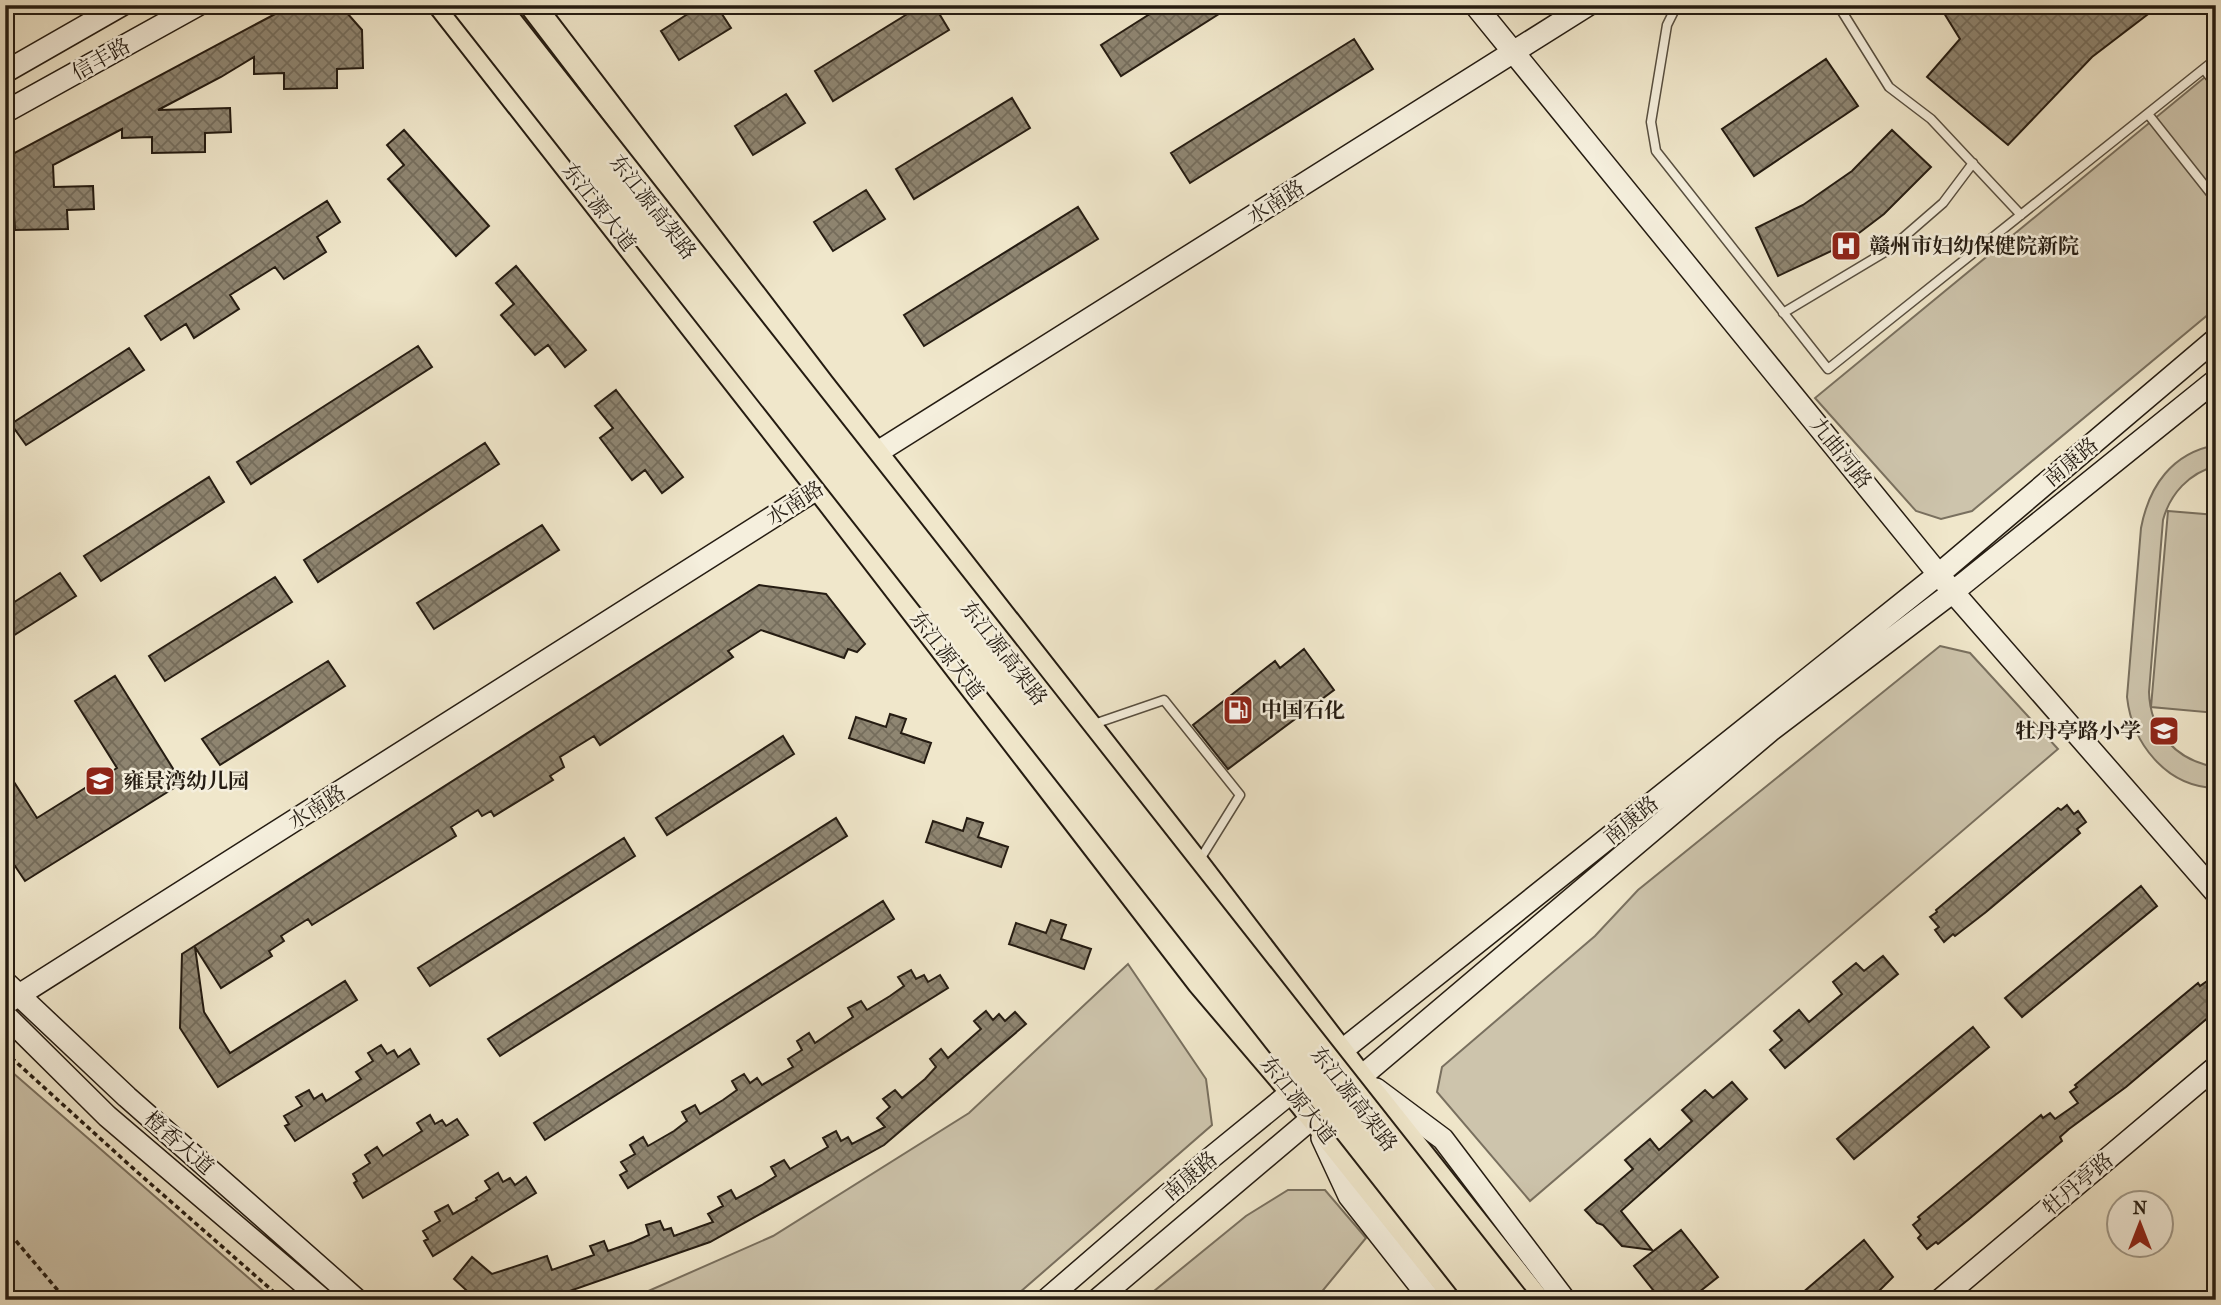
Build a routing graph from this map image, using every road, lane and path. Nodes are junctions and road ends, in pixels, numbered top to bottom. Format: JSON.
{"nodes":[{"id":1,"x":122,"y":5,"type":"edge"},
{"id":2,"x":198,"y":5,"type":"edge"},
{"id":3,"x":441,"y":5,"type":"edge"},
{"id":4,"x":466,"y":5,"type":"edge"},
{"id":5,"x":494,"y":5,"type":"edge"},
{"id":6,"x":532,"y":5,"type":"edge"},
{"id":7,"x":1475,"y":5,"type":"edge"},
{"id":8,"x":1588,"y":5,"type":"edge"},
{"id":9,"x":1678,"y":5,"type":"edge"},
{"id":10,"x":1838,"y":5,"type":"edge"},
{"id":11,"x":1514,"y":53,"type":"junction"},
{"id":12,"x":2216,"y":59,"type":"edge"},
{"id":13,"x":2204,"y":69,"type":"junction"},
{"id":14,"x":5,"y":72,"type":"edge"},
{"id":15,"x":2216,"y":85,"type":"edge"},
{"id":16,"x":5,"y":112,"type":"edge"},
{"id":17,"x":2148,"y":114,"type":"junction"},
{"id":18,"x":1973,"y":163,"type":"junction"},
{"id":19,"x":2216,"y":200,"type":"edge"},
{"id":20,"x":2021,"y":215,"type":"junction"},
{"id":21,"x":1783,"y":313,"type":"junction"},
{"id":22,"x":2216,"y":339,"type":"edge"},
{"id":23,"x":2216,"y":380,"type":"edge"},
{"id":24,"x":875,"y":454,"type":"junction"},
{"id":25,"x":819,"y":488,"type":"junction"},
{"id":26,"x":1939,"y":574,"type":"junction"},
{"id":27,"x":1953,"y":592,"type":"junction"},
{"id":28,"x":1089,"y":726,"type":"junction"},
{"id":29,"x":1197,"y":864,"type":"junction"},
{"id":30,"x":2216,"y":893,"type":"edge"},
{"id":31,"x":10,"y":994,"type":"edge"},
{"id":32,"x":5,"y":1015,"type":"edge"},
{"id":33,"x":5,"y":1052,"type":"edge"},
{"id":34,"x":1341,"y":1052,"type":"junction"},
{"id":35,"x":2216,"y":1067,"type":"edge"},
{"id":36,"x":1360,"y":1077,"type":"junction"},
{"id":37,"x":1292,"y":1091,"type":"junction"},
{"id":38,"x":1312,"y":1117,"type":"junction"},
{"id":39,"x":5,"y":1228,"type":"edge"},
{"id":40,"x":66,"y":1300,"type":"edge"},
{"id":41,"x":283,"y":1300,"type":"edge"},
{"id":42,"x":323,"y":1300,"type":"edge"},
{"id":43,"x":357,"y":1300,"type":"edge"},
{"id":44,"x":1045,"y":1300,"type":"edge"},
{"id":45,"x":1097,"y":1300,"type":"edge"},
{"id":46,"x":1431,"y":1300,"type":"edge"},
{"id":47,"x":1459,"y":1300,"type":"edge"},
{"id":48,"x":1483,"y":1300,"type":"edge"},
{"id":49,"x":1514,"y":1300,"type":"edge"},
{"id":50,"x":1537,"y":1300,"type":"edge"},
{"id":51,"x":1565,"y":1300,"type":"edge"},
{"id":52,"x":1940,"y":1300,"type":"edge"}],
"edges":[{"from":1,"to":14,"type":"main road","name":"信丰路"},
{"from":2,"to":16,"type":"main road","name":"信丰路"},
{"from":3,"to":25,"type":"main road","name":"东江源大道"},
{"from":4,"to":48,"type":"highway","name":"东江源高架路","bridge":true},
{"from":5,"to":49,"type":"highway","name":"东江源高架路","bridge":true},
{"from":6,"to":24,"type":"main road"},
{"from":7,"to":11,"type":"main road","name":"九曲河路"},
{"from":8,"to":11,"type":"main road","name":"水南路"},
{"from":9,"to":21,"type":"lane"},
{"from":10,"to":18,"type":"lane"},
{"from":11,"to":24,"type":"main road","name":"水南路"},
{"from":11,"to":26,"type":"main road","name":"九曲河路"},
{"from":12,"to":13,"type":"lane"},
{"from":13,"to":15,"type":"lane"},
{"from":13,"to":17,"type":"lane"},
{"from":17,"to":19,"type":"lane"},
{"from":17,"to":20,"type":"lane"},
{"from":18,"to":20,"type":"lane"},
{"from":18,"to":21,"type":"lane"},
{"from":20,"to":21,"type":"lane"},
{"from":22,"to":26,"type":"main road","name":"南康路"},
{"from":23,"to":27,"type":"main road","name":"南康路"},
{"from":24,"to":25,"type":"main road","name":"水南路"},
{"from":24,"to":28,"type":"main road"},
{"from":25,"to":31,"type":"main road","name":"水南路"},
{"from":25,"to":37,"type":"main road","name":"东江源大道"},
{"from":26,"to":27,"type":"main road","name":"九曲河路"},
{"from":26,"to":34,"type":"main road","name":"南康路"},
{"from":27,"to":30,"type":"main road","name":"九曲河路"},
{"from":27,"to":36,"type":"main road","name":"南康路"},
{"from":28,"to":29,"type":"main road"},
{"from":28,"to":29,"type":"lane"},
{"from":29,"to":34,"type":"main road"},
{"from":31,"to":43,"type":"main road","name":"橙香大道"},
{"from":32,"to":42,"type":"main road","name":"橙香大道"},
{"from":33,"to":41,"type":"path"},
{"from":34,"to":36,"type":"main road"},
{"from":34,"to":37,"type":"main road","name":"南康路"},
{"from":35,"to":52,"type":"main road","name":"牡丹亭路"},
{"from":36,"to":38,"type":"main road","name":"南康路"},
{"from":36,"to":50,"type":"main road"},
{"from":36,"to":51,"type":"main road"},
{"from":37,"to":38,"type":"main road","name":"东江源大道"},
{"from":37,"to":44,"type":"main road","name":"南康路"},
{"from":38,"to":45,"type":"main road","name":"南康路"},
{"from":38,"to":46,"type":"main road"},
{"from":38,"to":47,"type":"main road","name":"东江源大道"},
{"from":39,"to":40,"type":"path"}]}
